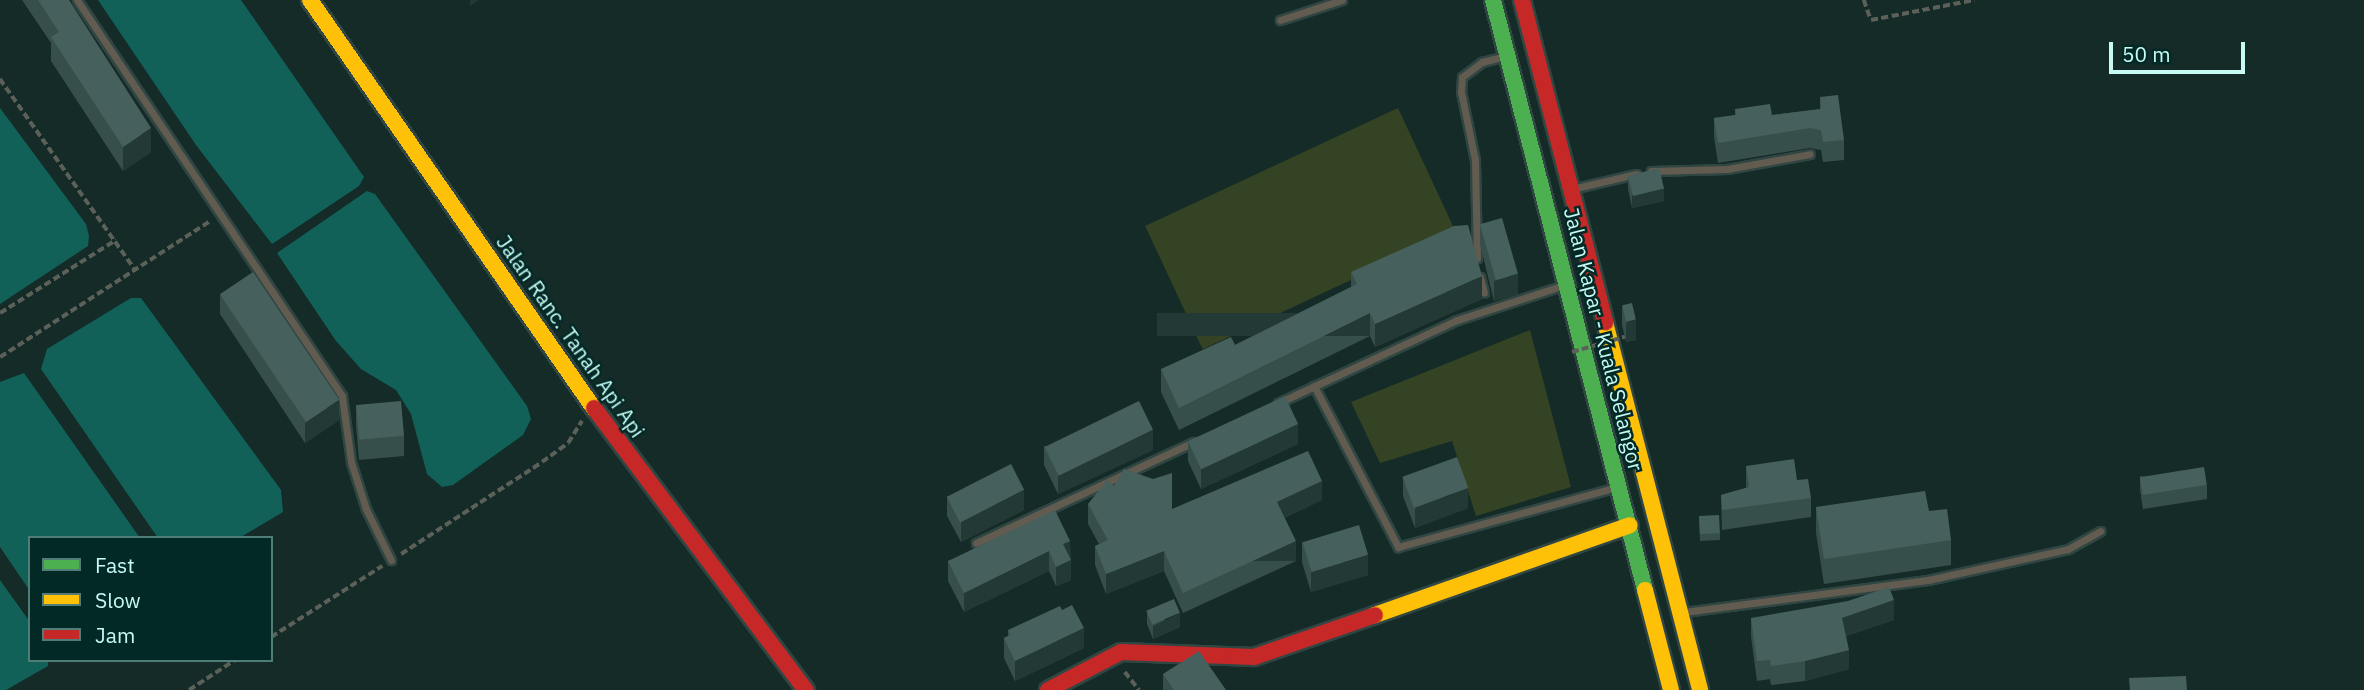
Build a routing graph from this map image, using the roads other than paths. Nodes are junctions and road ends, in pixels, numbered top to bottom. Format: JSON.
{"nodes":[{"id":1,"x":77,"y":0,"type":"edge"},
{"id":2,"x":310,"y":0,"type":"edge"},
{"id":3,"x":1342,"y":0,"type":"edge"},
{"id":4,"x":1493,"y":0,"type":"edge"},
{"id":5,"x":1522,"y":0,"type":"edge"},
{"id":6,"x":1280,"y":20,"type":"dead end"},
{"id":7,"x":1511,"y":55,"type":"junction"},
{"id":8,"x":1810,"y":154,"type":"dead end"},
{"id":9,"x":1572,"y":189,"type":"junction"},
{"id":10,"x":1594,"y":275,"type":"junction"},
{"id":11,"x":1569,"y":283,"type":"junction"},
{"id":12,"x":1484,"y":293,"type":"edge"},
{"id":13,"x":1314,"y":386,"type":"junction"},
{"id":14,"x":1264,"y":410,"type":"edge"},
{"id":15,"x":1201,"y":438,"type":"edge"},
{"id":16,"x":1646,"y":479,"type":"junction"},
{"id":17,"x":1620,"y":486,"type":"junction"},
{"id":18,"x":1630,"y":525,"type":"junction"},
{"id":19,"x":2100,"y":531,"type":"dead end"},
{"id":20,"x":976,"y":542,"type":"dead end"},
{"id":21,"x":391,"y":560,"type":"road end"},
{"id":22,"x":1680,"y":612,"type":"junction"},
{"id":23,"x":806,"y":690,"type":"edge"},
{"id":24,"x":1048,"y":690,"type":"edge"},
{"id":25,"x":1671,"y":690,"type":"edge"},
{"id":26,"x":1700,"y":690,"type":"edge"}],
"edges":[{"from":1,"to":21,"type":"lane"},
{"from":2,"to":23,"type":"main road","name":"Jalan Ranc. Tanah Api Api"},
{"from":3,"to":6,"type":"lane"},
{"from":4,"to":7,"type":"main road","name":"Jalan Kapar - Kuala Selangor"},
{"from":5,"to":9,"type":"main road","name":"Jalan Kapar - Kuala Selangor"},
{"from":7,"to":11,"type":"main road","name":"Jalan Kapar - Kuala Selangor"},
{"from":7,"to":12,"type":"lane"},
{"from":8,"to":9,"type":"lane"},
{"from":9,"to":10,"type":"main road","name":"Jalan Kapar - Kuala Selangor"},
{"from":10,"to":11,"type":"main road"},
{"from":10,"to":16,"type":"main road","name":"Jalan Kapar - Kuala Selangor"},
{"from":11,"to":13,"type":"lane"},
{"from":11,"to":17,"type":"main road","name":"Jalan Kapar - Kuala Selangor"},
{"from":13,"to":14,"type":"lane"},
{"from":13,"to":17,"type":"lane"},
{"from":15,"to":20,"type":"lane"},
{"from":16,"to":17,"type":"lane"},
{"from":16,"to":22,"type":"main road","name":"Jalan Kapar - Kuala Selangor"},
{"from":17,"to":18,"type":"main road","name":"Jalan Kapar - Kuala Selangor"},
{"from":18,"to":24,"type":"main road"},
{"from":18,"to":25,"type":"main road","name":"Jalan Kapar - Kuala Selangor"},
{"from":19,"to":22,"type":"lane"},
{"from":22,"to":26,"type":"main road","name":"Jalan Kapar - Kuala Selangor"}]}
